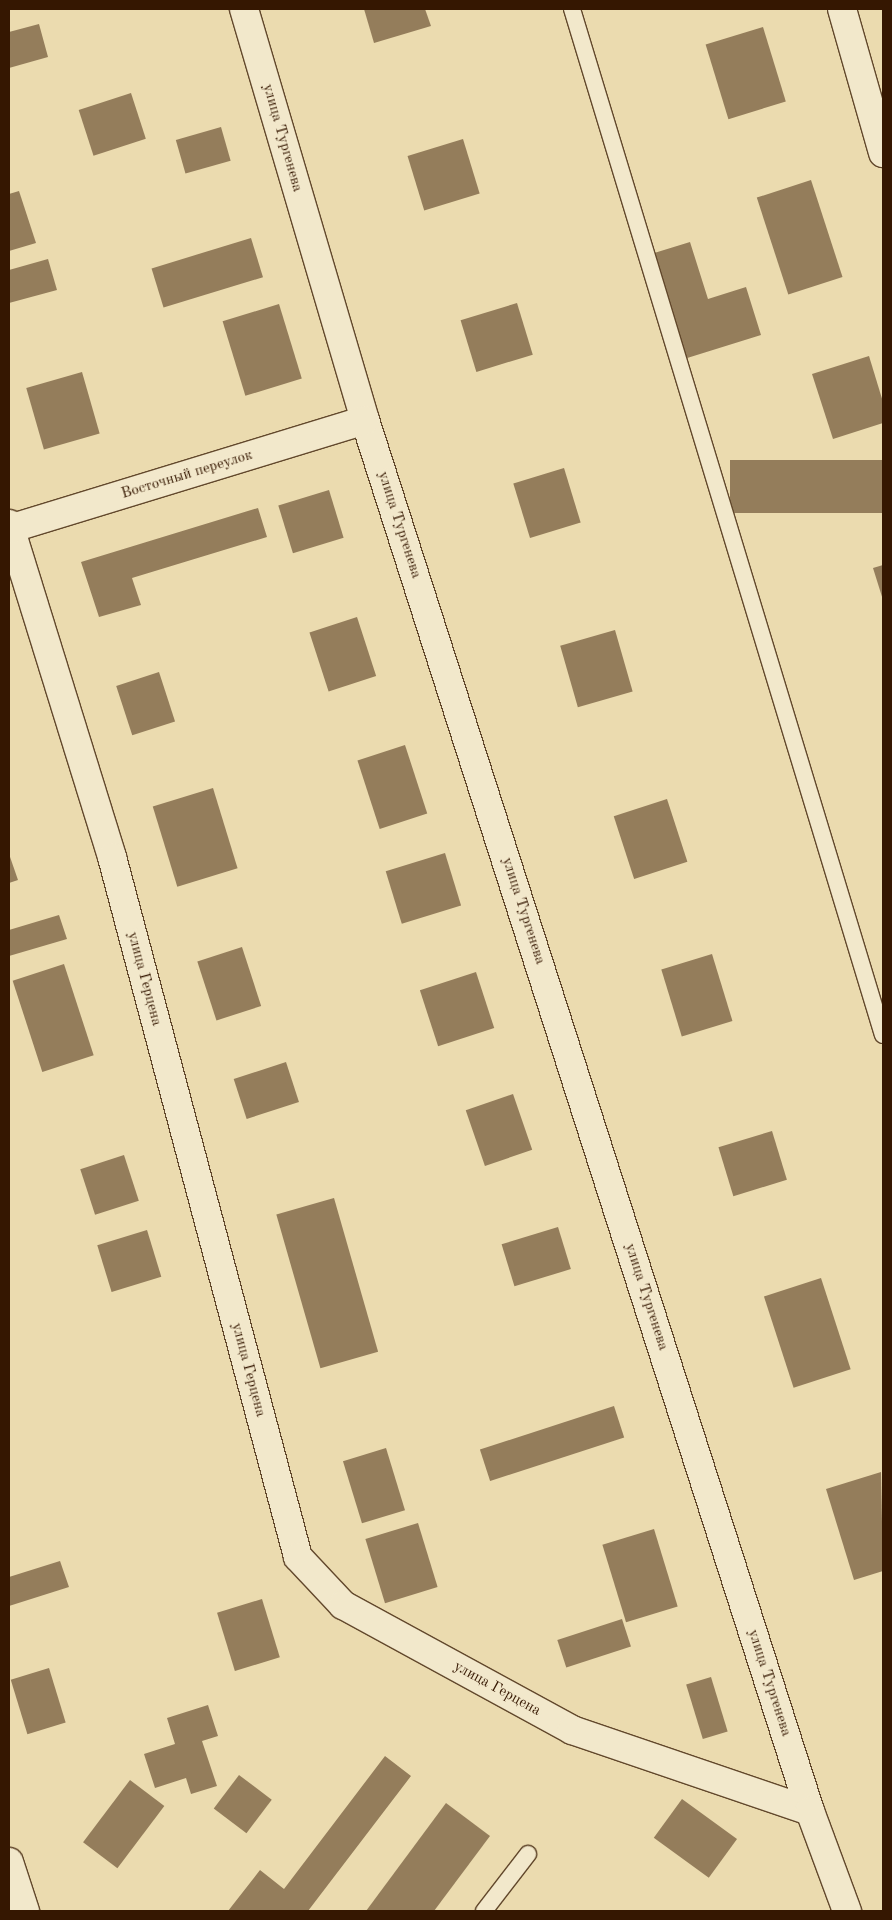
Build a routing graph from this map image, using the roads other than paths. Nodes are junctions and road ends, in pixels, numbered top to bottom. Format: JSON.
{"nodes":[{"id":1,"x":244,"y":9,"type":"edge"},
{"id":2,"x":572,"y":9,"type":"edge"},
{"id":3,"x":842,"y":9,"type":"edge"},
{"id":4,"x":883,"y":153,"type":"edge"},
{"id":5,"x":366,"y":420,"type":"junction"},
{"id":6,"x":9,"y":528,"type":"edge"},
{"id":7,"x":883,"y":1035,"type":"edge"},
{"id":8,"x":810,"y":1811,"type":"junction"},
{"id":9,"x":528,"y":1854,"type":"dead end"},
{"id":10,"x":9,"y":1862,"type":"edge"},
{"id":11,"x":25,"y":1911,"type":"edge"},
{"id":12,"x":484,"y":1911,"type":"edge"},
{"id":13,"x":847,"y":1911,"type":"edge"}],
"edges":[{"from":1,"to":5,"type":"street","name":"улица Тургенева"},
{"from":2,"to":7,"type":"lane"},
{"from":3,"to":4,"type":"street"},
{"from":5,"to":6,"type":"street","name":"Восточный переулок"},
{"from":5,"to":8,"type":"street","name":"улица Тургенева"},
{"from":6,"to":8,"type":"street","name":"улица Герцена"},
{"from":8,"to":13,"type":"street"},
{"from":9,"to":12,"type":"lane"},
{"from":10,"to":11,"type":"street"}]}
